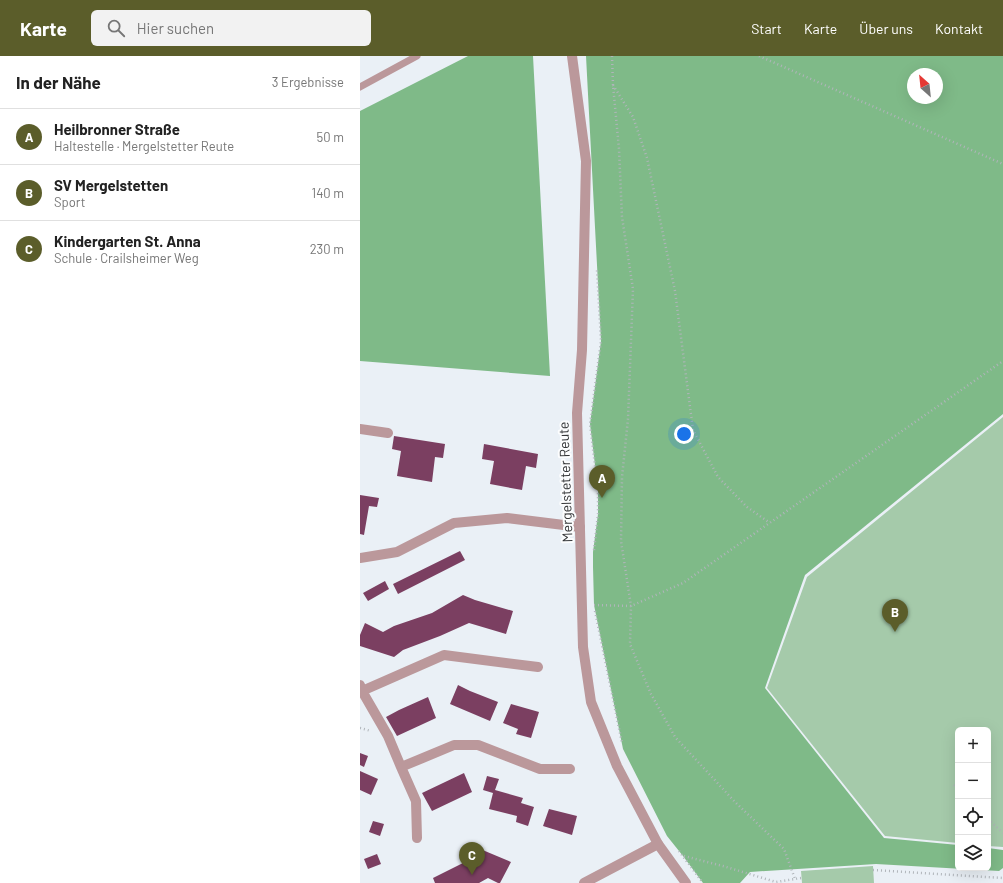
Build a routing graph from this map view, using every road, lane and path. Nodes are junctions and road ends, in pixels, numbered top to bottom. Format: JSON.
{"nodes":[{"id":1,"x":417,"y":56,"type":"edge"},
{"id":2,"x":572,"y":56,"type":"edge"},
{"id":3,"x":612,"y":56,"type":"edge"},
{"id":4,"x":759,"y":56,"type":"edge"},
{"id":5,"x":612,"y":85,"type":"junction"},
{"id":6,"x":360,"y":87,"type":"edge"},
{"id":7,"x":1003,"y":164,"type":"edge"},
{"id":8,"x":597,"y":270,"type":"dead end"},
{"id":9,"x":1003,"y":360,"type":"edge"},
{"id":10,"x":360,"y":429,"type":"edge"},
{"id":11,"x":388,"y":433,"type":"dead end"},
{"id":12,"x":770,"y":522,"type":"junction"},
{"id":13,"x":580,"y":527,"type":"junction"},
{"id":14,"x":593,"y":552,"type":"dead end"},
{"id":15,"x":360,"y":558,"type":"edge"},
{"id":16,"x":630,"y":606,"type":"junction"},
{"id":17,"x":538,"y":667,"type":"dead end"},
{"id":18,"x":361,"y":688,"type":"edge"},
{"id":19,"x":623,"y":749,"type":"dead end"},
{"id":20,"x":401,"y":767,"type":"junction"},
{"id":21,"x":570,"y":769,"type":"dead end"},
{"id":22,"x":991,"y":822,"type":"edge"},
{"id":23,"x":1003,"y":833,"type":"edge"},
{"id":24,"x":417,"y":838,"type":"dead end"},
{"id":25,"x":658,"y":844,"type":"junction"},
{"id":26,"x":675,"y":846,"type":"dead end"},
{"id":27,"x":683,"y":856,"type":"junction"},
{"id":28,"x":873,"y":870,"type":"dead end"},
{"id":29,"x":801,"y":878,"type":"dead end"},
{"id":30,"x":1003,"y":878,"type":"edge"},
{"id":31,"x":795,"y":879,"type":"junction"},
{"id":32,"x":766,"y":882,"type":"edge"},
{"id":33,"x":584,"y":883,"type":"edge"},
{"id":34,"x":686,"y":883,"type":"edge"},
{"id":35,"x":703,"y":883,"type":"edge"}],
"edges":[{"from":1,"to":6,"type":"lane"},
{"from":2,"to":13,"type":"street","name":"Mergelstetter Reute"},
{"from":3,"to":5,"type":"path"},
{"from":4,"to":7,"type":"path"},
{"from":5,"to":12,"type":"path"},
{"from":5,"to":16,"type":"path"},
{"from":8,"to":14,"type":"path"},
{"from":9,"to":12,"type":"path"},
{"from":10,"to":11,"type":"street"},
{"from":12,"to":16,"type":"path"},
{"from":13,"to":15,"type":"street"},
{"from":13,"to":25,"type":"street","name":"Mergelstetter Reute"},
{"from":16,"to":19,"type":"path"},
{"from":16,"to":31,"type":"path"},
{"from":17,"to":18,"type":"street"},
{"from":18,"to":20,"type":"street"},
{"from":20,"to":21,"type":"street"},
{"from":20,"to":24,"type":"street"},
{"from":22,"to":23,"type":"path"},
{"from":25,"to":33,"type":"street"},
{"from":25,"to":34,"type":"street","name":"Mergelstetter Reute"},
{"from":26,"to":27,"type":"path"},
{"from":27,"to":32,"type":"path"},
{"from":27,"to":35,"type":"path"},
{"from":28,"to":30,"type":"path"},
{"from":29,"to":31,"type":"path"},
{"from":31,"to":32,"type":"path"}]}
